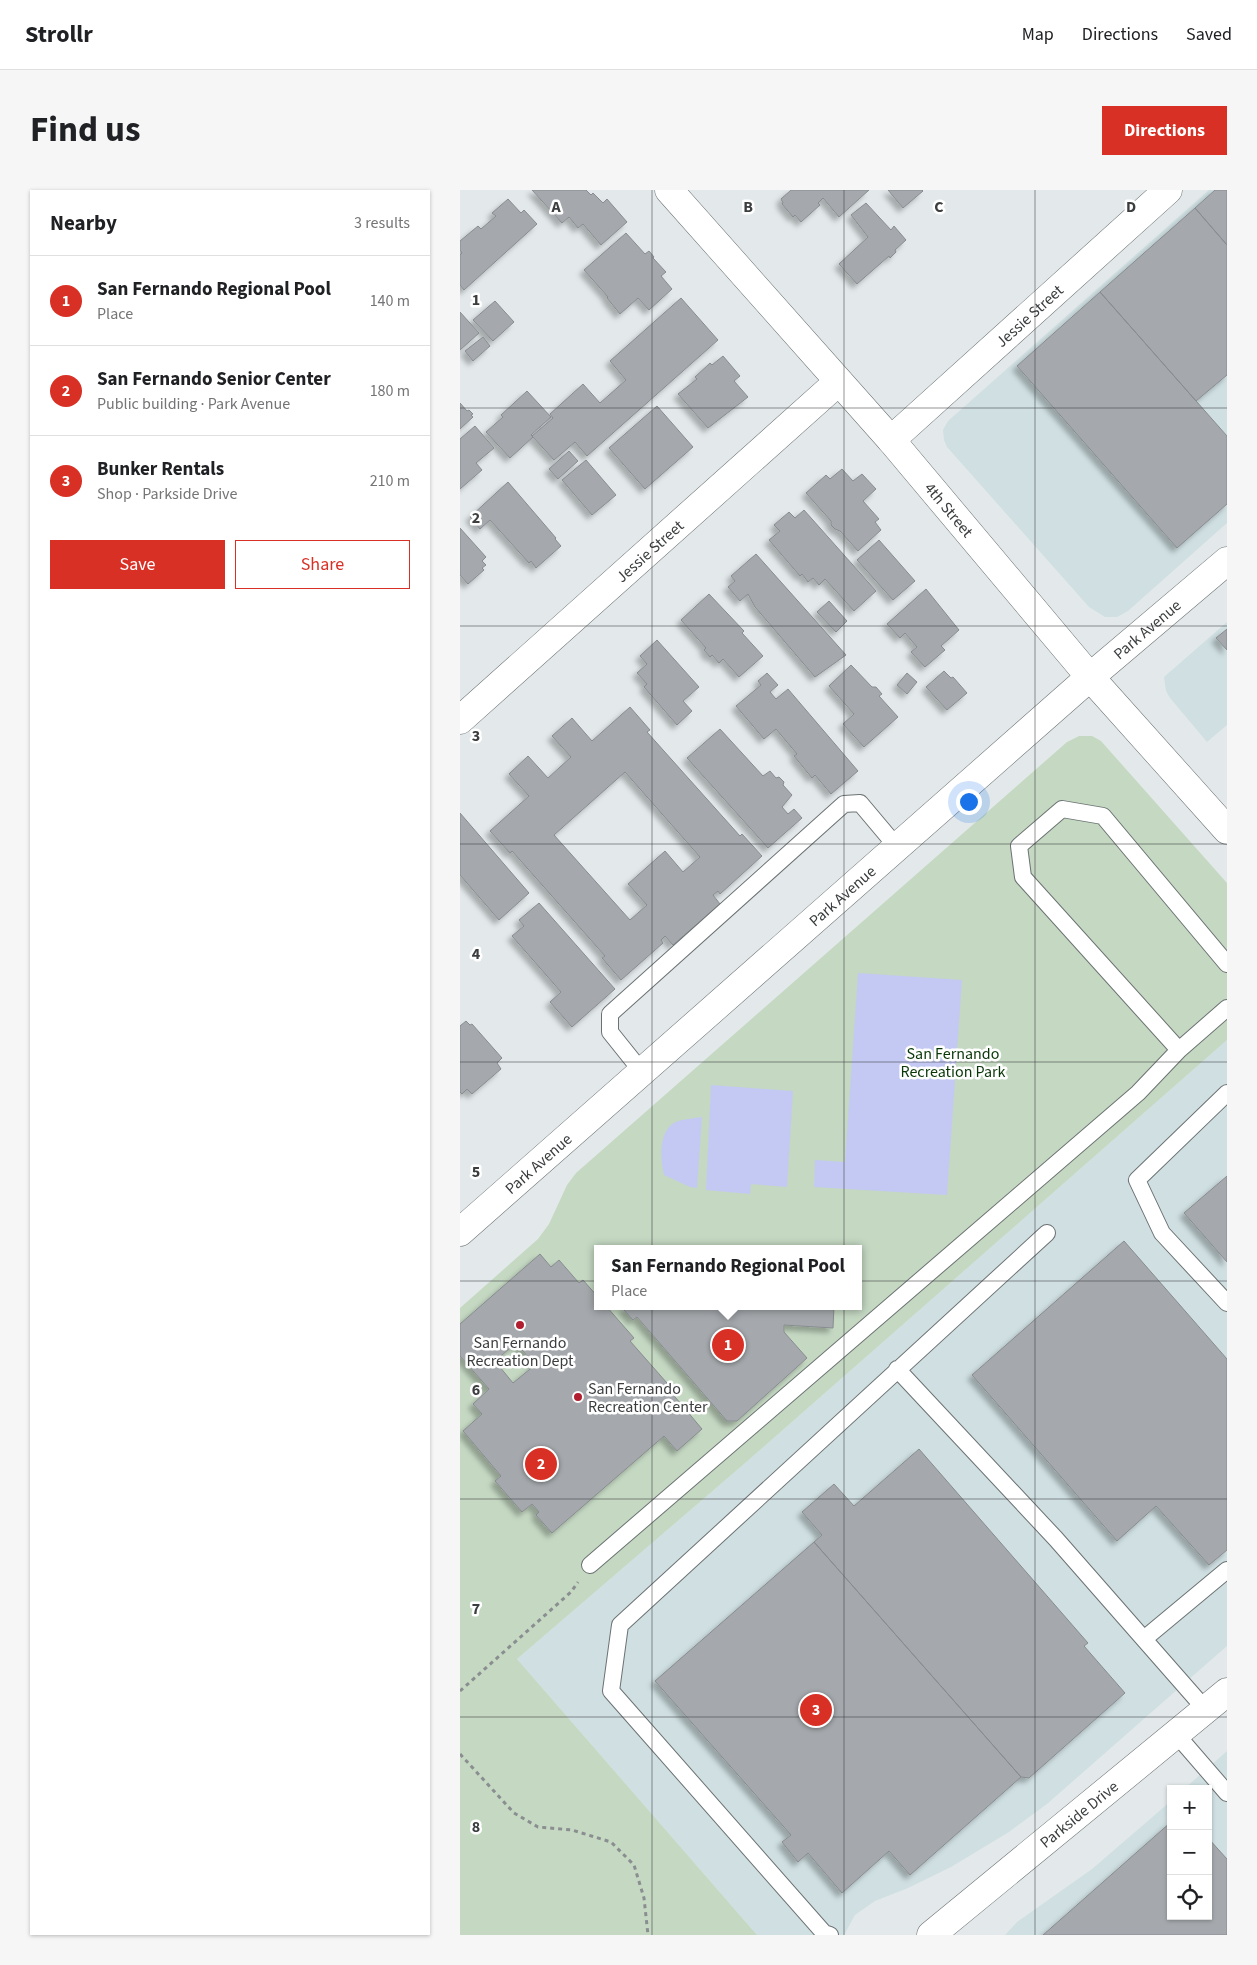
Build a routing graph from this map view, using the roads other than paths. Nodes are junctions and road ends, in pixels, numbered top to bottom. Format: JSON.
{"nodes":[{"id":1,"x":669,"y":190,"type":"edge"},
{"id":2,"x":1168,"y":190,"type":"edge"},
{"id":3,"x":838,"y":382,"type":"junction"},
{"id":4,"x":891,"y":440,"type":"junction"},
{"id":5,"x":1227,"y":561,"type":"edge"},
{"id":6,"x":1090,"y":676,"type":"junction"},
{"id":7,"x":460,"y":720,"type":"edge"},
{"id":8,"x":1227,"y":830,"type":"edge"},
{"id":9,"x":897,"y":847,"type":"junction"},
{"id":10,"x":1227,"y":964,"type":"edge"},
{"id":11,"x":1227,"y":1008,"type":"edge"},
{"id":12,"x":1178,"y":1050,"type":"junction"},
{"id":13,"x":642,"y":1072,"type":"junction"},
{"id":14,"x":1227,"y":1093,"type":"edge"},
{"id":15,"x":460,"y":1232,"type":"edge"},
{"id":16,"x":1047,"y":1233,"type":"dead end"},
{"id":17,"x":1227,"y":1303,"type":"edge"},
{"id":18,"x":897,"y":1369,"type":"junction"},
{"id":19,"x":590,"y":1566,"type":"road end"},
{"id":20,"x":1227,"y":1570,"type":"edge"},
{"id":21,"x":1144,"y":1639,"type":"junction"},
{"id":22,"x":1227,"y":1692,"type":"edge"},
{"id":23,"x":1206,"y":1710,"type":"junction"},
{"id":24,"x":1176,"y":1734,"type":"junction"},
{"id":25,"x":1227,"y":1792,"type":"edge"},
{"id":26,"x":830,"y":1935,"type":"edge"},
{"id":27,"x":931,"y":1935,"type":"edge"}],
"edges":[{"from":1,"to":3,"type":"street","name":"4th Street"},
{"from":2,"to":4,"type":"street","name":"Jessie Street"},
{"from":3,"to":4,"type":"street","name":"4th Street"},
{"from":3,"to":7,"type":"street","name":"Jessie Street"},
{"from":4,"to":6,"type":"street","name":"4th Street"},
{"from":5,"to":6,"type":"street","name":"Park Avenue"},
{"from":6,"to":8,"type":"street","name":"4th Street"},
{"from":6,"to":9,"type":"street","name":"Park Avenue"},
{"from":9,"to":13,"type":"street","name":"Park Avenue"},
{"from":9,"to":13,"type":"lane"},
{"from":10,"to":12,"type":"lane"},
{"from":11,"to":12,"type":"lane"},
{"from":12,"to":19,"type":"lane"},
{"from":13,"to":15,"type":"street","name":"Park Avenue"},
{"from":14,"to":17,"type":"lane"},
{"from":16,"to":18,"type":"lane"},
{"from":18,"to":21,"type":"lane"},
{"from":18,"to":26,"type":"lane"},
{"from":20,"to":21,"type":"lane"},
{"from":21,"to":23,"type":"lane"},
{"from":22,"to":23,"type":"street","name":"Parkside Drive"},
{"from":23,"to":24,"type":"street","name":"Parkside Drive"},
{"from":24,"to":25,"type":"lane"},
{"from":24,"to":27,"type":"street","name":"Parkside Drive"}]}
